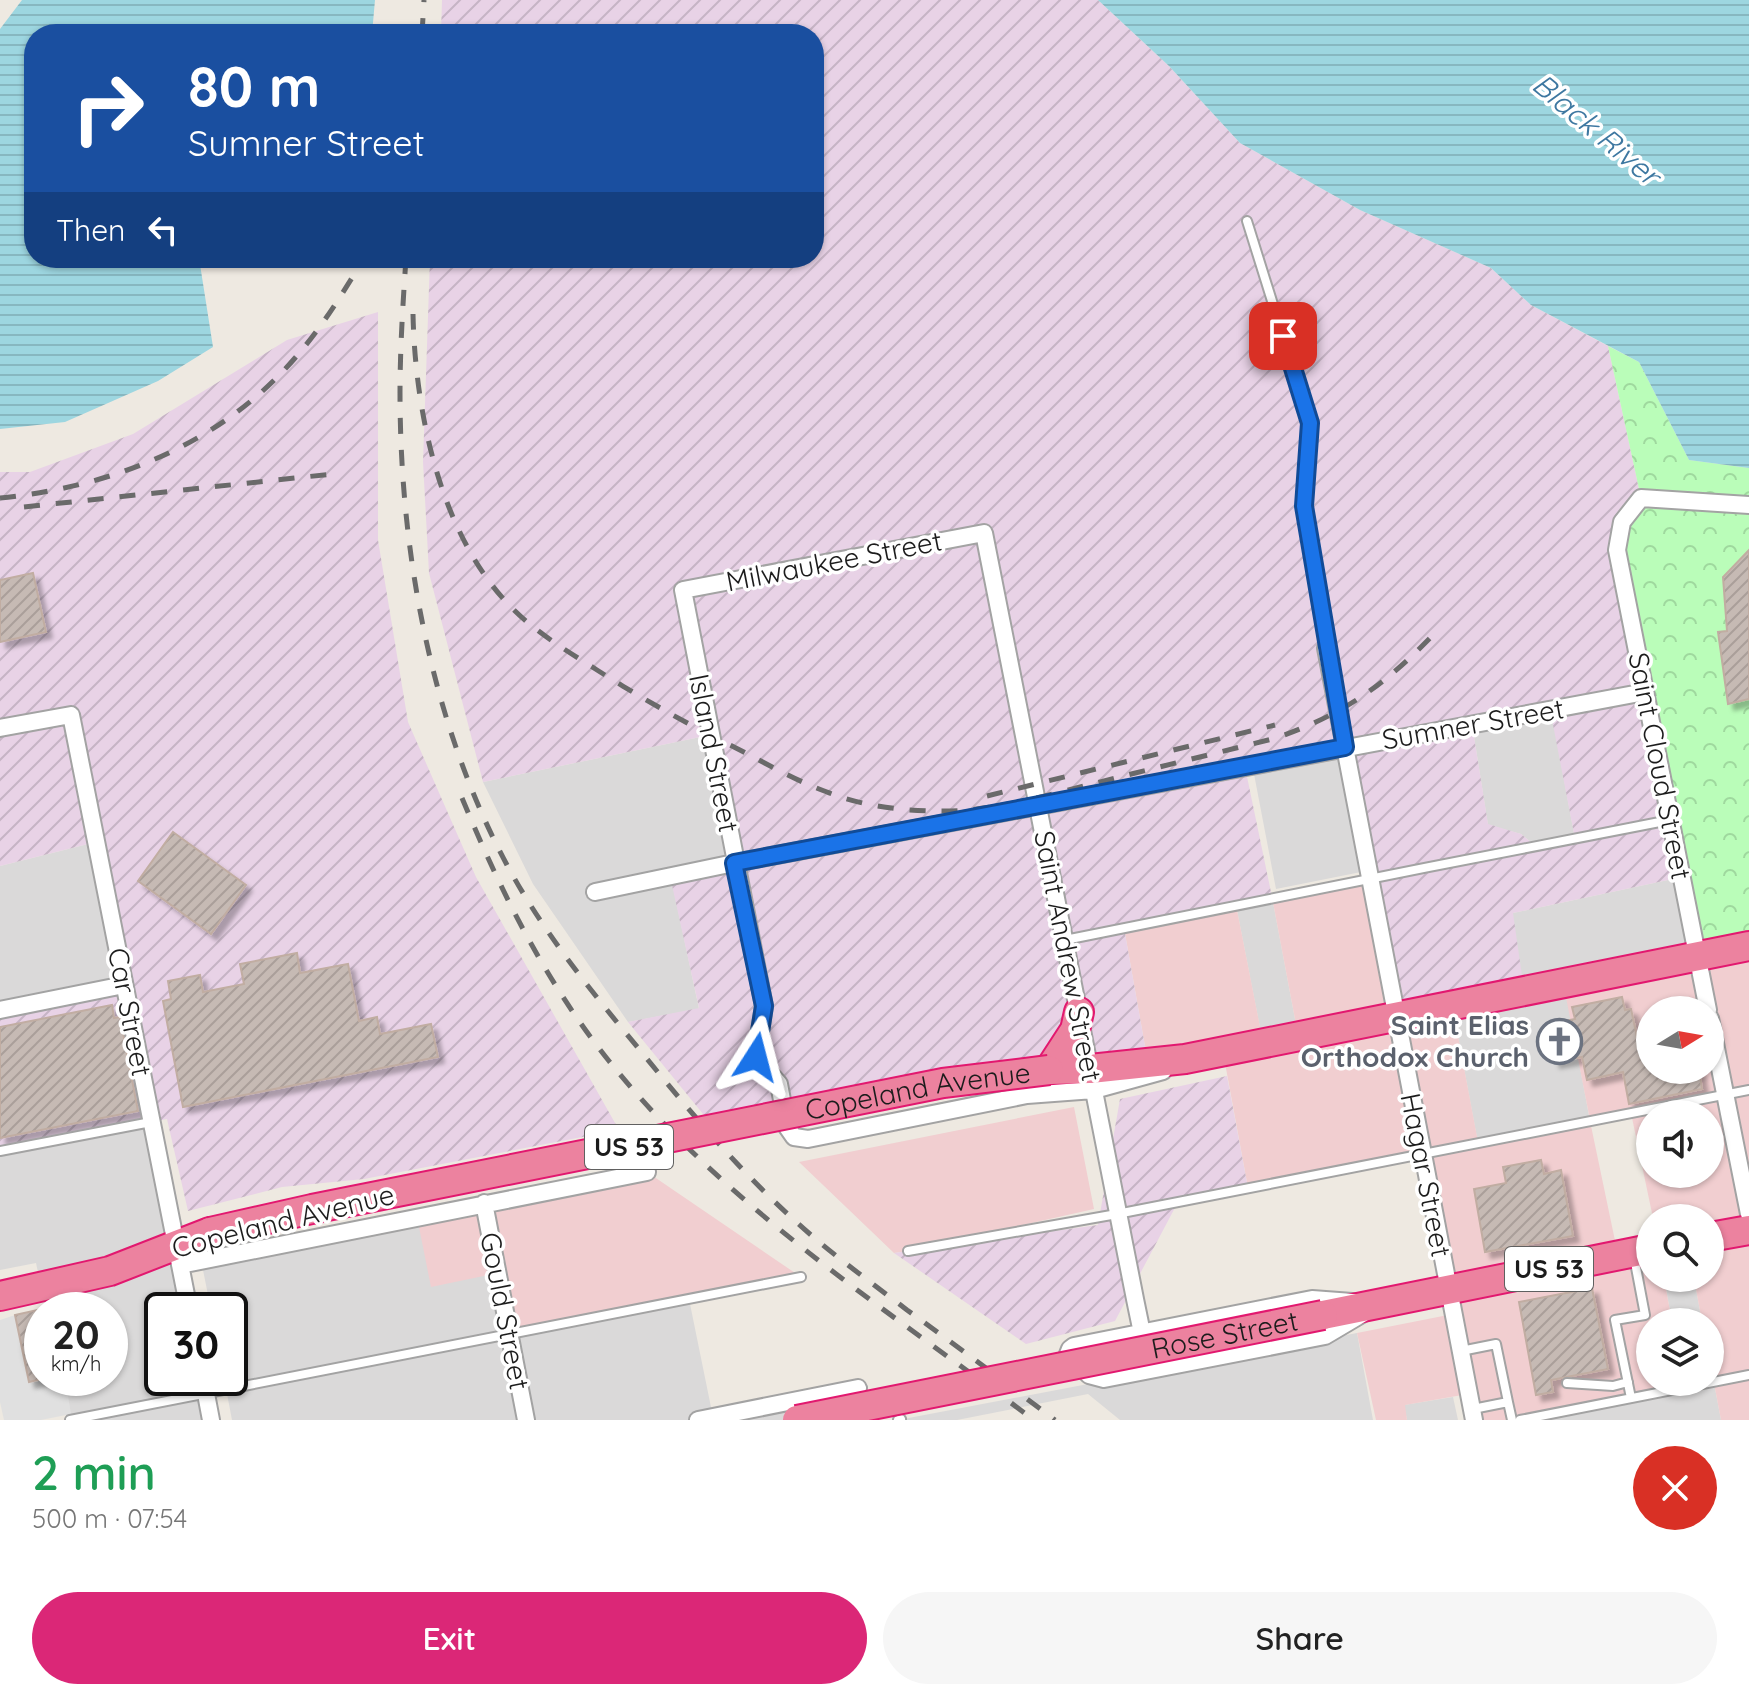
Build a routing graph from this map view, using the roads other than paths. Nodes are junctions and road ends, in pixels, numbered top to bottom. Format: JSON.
{"nodes":[{"id":1,"x":1247,"y":221,"type":"dead end"},
{"id":2,"x":1749,"y":505,"type":"edge"},
{"id":3,"x":984,"y":533,"type":"joint"},
{"id":4,"x":683,"y":590,"type":"joint"},
{"id":5,"x":1326,"y":648,"type":"joint"},
{"id":6,"x":1645,"y":692,"type":"junction"},
{"id":7,"x":0,"y":728,"type":"edge"},
{"id":8,"x":1345,"y":747,"type":"junction"},
{"id":9,"x":1039,"y":805,"type":"junction"},
{"id":10,"x":1670,"y":820,"type":"junction"},
{"id":11,"x":734,"y":863,"type":"junction"},
{"id":12,"x":1371,"y":880,"type":"junction"},
{"id":13,"x":595,"y":892,"type":"dead end"},
{"id":14,"x":1065,"y":940,"type":"junction"},
{"id":15,"x":1749,"y":946,"type":"edge"},
{"id":16,"x":1698,"y":956,"type":"junction"},
{"id":17,"x":124,"y":985,"type":"junction"},
{"id":18,"x":1705,"y":996,"type":"edge"},
{"id":19,"x":0,"y":1010,"type":"edge"},
{"id":20,"x":1079,"y":1012,"type":"junction"},
{"id":21,"x":1396,"y":1015,"type":"junction"},
{"id":22,"x":1049,"y":1070,"type":"junction"},
{"id":23,"x":1092,"y":1080,"type":"junction"},
{"id":24,"x":1723,"y":1084,"type":"edge"},
{"id":25,"x":1749,"y":1090,"type":"edge"},
{"id":26,"x":1725,"y":1094,"type":"junction"},
{"id":27,"x":151,"y":1122,"type":"junction"},
{"id":28,"x":0,"y":1151,"type":"edge"},
{"id":29,"x":1422,"y":1154,"type":"junction"},
{"id":30,"x":647,"y":1172,"type":"dead end"},
{"id":31,"x":484,"y":1203,"type":"junction"},
{"id":32,"x":1117,"y":1214,"type":"junction"},
{"id":33,"x":1749,"y":1214,"type":"edge"},
{"id":34,"x":1749,"y":1230,"type":"edge"},
{"id":35,"x":1724,"y":1234,"type":"edge"},
{"id":36,"x":908,"y":1251,"type":"dead end"},
{"id":37,"x":1636,"y":1252,"type":"edge"},
{"id":38,"x":178,"y":1255,"type":"junction"},
{"id":39,"x":801,"y":1277,"type":"dead end"},
{"id":40,"x":1448,"y":1289,"type":"junction"},
{"id":41,"x":185,"y":1292,"type":"edge"},
{"id":42,"x":1644,"y":1292,"type":"edge"},
{"id":43,"x":0,"y":1296,"type":"edge"},
{"id":44,"x":1379,"y":1304,"type":"junction"},
{"id":45,"x":1142,"y":1333,"type":"junction"},
{"id":46,"x":510,"y":1335,"type":"junction"},
{"id":47,"x":1461,"y":1351,"type":"junction"},
{"id":48,"x":1749,"y":1375,"type":"edge"},
{"id":49,"x":248,"y":1379,"type":"edge"},
{"id":50,"x":1628,"y":1382,"type":"junction"},
{"id":51,"x":1567,"y":1383,"type":"dead end"},
{"id":52,"x":858,"y":1388,"type":"dead end"},
{"id":53,"x":165,"y":1396,"type":"edge"},
{"id":54,"x":206,"y":1396,"type":"edge"},
{"id":55,"x":1631,"y":1398,"type":"junction"},
{"id":56,"x":1508,"y":1402,"type":"junction"},
{"id":57,"x":1473,"y":1415,"type":"edge"},
{"id":58,"x":70,"y":1420,"type":"edge"},
{"id":59,"x":211,"y":1420,"type":"edge"},
{"id":60,"x":526,"y":1420,"type":"edge"},
{"id":61,"x":698,"y":1420,"type":"edge"},
{"id":62,"x":797,"y":1420,"type":"edge"},
{"id":63,"x":1512,"y":1420,"type":"edge"},
{"id":64,"x":1520,"y":1420,"type":"edge"}],
"edges":[{"from":1,"to":5,"type":"lane"},
{"from":2,"to":6,"type":"street","name":"Saint Cloud Street"},
{"from":3,"to":4,"type":"street","name":"Milwaukee Street"},
{"from":3,"to":9,"type":"street","name":"Saint Andrew Street"},
{"from":4,"to":11,"type":"street","name":"Island Street"},
{"from":5,"to":8,"type":"street","name":"Hagar Street"},
{"from":6,"to":8,"type":"street","name":"Sumner Street"},
{"from":6,"to":10,"type":"street","name":"Saint Cloud Street"},
{"from":7,"to":17,"type":"street","name":"Car Street"},
{"from":8,"to":9,"type":"street","name":"Sumner Street"},
{"from":8,"to":12,"type":"street","name":"Hagar Street"},
{"from":9,"to":11,"type":"street","name":"Sumner Street"},
{"from":9,"to":14,"type":"street","name":"Saint Andrew Street"},
{"from":10,"to":12,"type":"lane"},
{"from":10,"to":16,"type":"street","name":"Saint Cloud Street"},
{"from":11,"to":13,"type":"street","name":"Sumner Street"},
{"from":11,"to":23,"type":"street","name":"Island Street"},
{"from":12,"to":14,"type":"lane"},
{"from":12,"to":21,"type":"street","name":"Hagar Street"},
{"from":14,"to":20,"type":"street","name":"Saint Andrew Street"},
{"from":15,"to":16,"type":"highway","name":"Copeland Avenue","number":"US 53"},
{"from":16,"to":18,"type":"street","name":"Saint Cloud Street"},
{"from":16,"to":21,"type":"highway","name":"Copeland Avenue","number":"US 53"},
{"from":17,"to":19,"type":"street"},
{"from":17,"to":27,"type":"street","name":"Car Street"},
{"from":20,"to":22,"type":"highway"},
{"from":20,"to":23,"type":"street","name":"Saint Andrew Street"},
{"from":21,"to":23,"type":"highway","name":"Copeland Avenue","number":"US 53"},
{"from":21,"to":29,"type":"street","name":"Hagar Street"},
{"from":22,"to":23,"type":"highway","name":"Copeland Avenue","number":"US 53"},
{"from":22,"to":38,"type":"highway","name":"Copeland Avenue","number":"US 53","bridge":true},
{"from":23,"to":32,"type":"street","name":"Saint Andrew Street"},
{"from":24,"to":26,"type":"street"},
{"from":25,"to":26,"type":"lane"},
{"from":26,"to":29,"type":"lane"},
{"from":26,"to":33,"type":"street"},
{"from":27,"to":28,"type":"lane"},
{"from":27,"to":38,"type":"street","name":"Car Street"},
{"from":29,"to":32,"type":"lane"},
{"from":29,"to":40,"type":"street","name":"Hagar Street"},
{"from":30,"to":31,"type":"street"},
{"from":31,"to":38,"type":"street"},
{"from":31,"to":46,"type":"street","name":"Gould Street"},
{"from":32,"to":36,"type":"lane"},
{"from":32,"to":45,"type":"street","name":"Saint Andrew Street"},
{"from":34,"to":35,"type":"highway"},
{"from":37,"to":40,"type":"highway","name":"Rose Street","number":"US 53"},
{"from":38,"to":41,"type":"street","name":"Car Street"},
{"from":38,"to":43,"type":"highway","name":"Copeland Avenue","number":"US 53"},
{"from":39,"to":46,"type":"lane"},
{"from":40,"to":44,"type":"highway","name":"Rose Street","number":"US 53"},
{"from":40,"to":47,"type":"street","name":"Hagar Street"},
{"from":42,"to":50,"type":"lane"},
{"from":44,"to":45,"type":"street"},
{"from":44,"to":45,"type":"street"},
{"from":44,"to":62,"type":"highway","name":"Rose Street","number":"US 53","bridge":true},
{"from":46,"to":49,"type":"lane"},
{"from":46,"to":60,"type":"street","name":"Gould Street"},
{"from":47,"to":56,"type":"lane"},
{"from":47,"to":57,"type":"street","name":"Hagar Street"},
{"from":48,"to":55,"type":"lane"},
{"from":50,"to":51,"type":"lane"},
{"from":50,"to":55,"type":"lane"},
{"from":52,"to":61,"type":"street"},
{"from":53,"to":58,"type":"lane"},
{"from":54,"to":59,"type":"street"},
{"from":55,"to":64,"type":"lane"},
{"from":56,"to":57,"type":"lane"},
{"from":56,"to":63,"type":"lane"}]}
